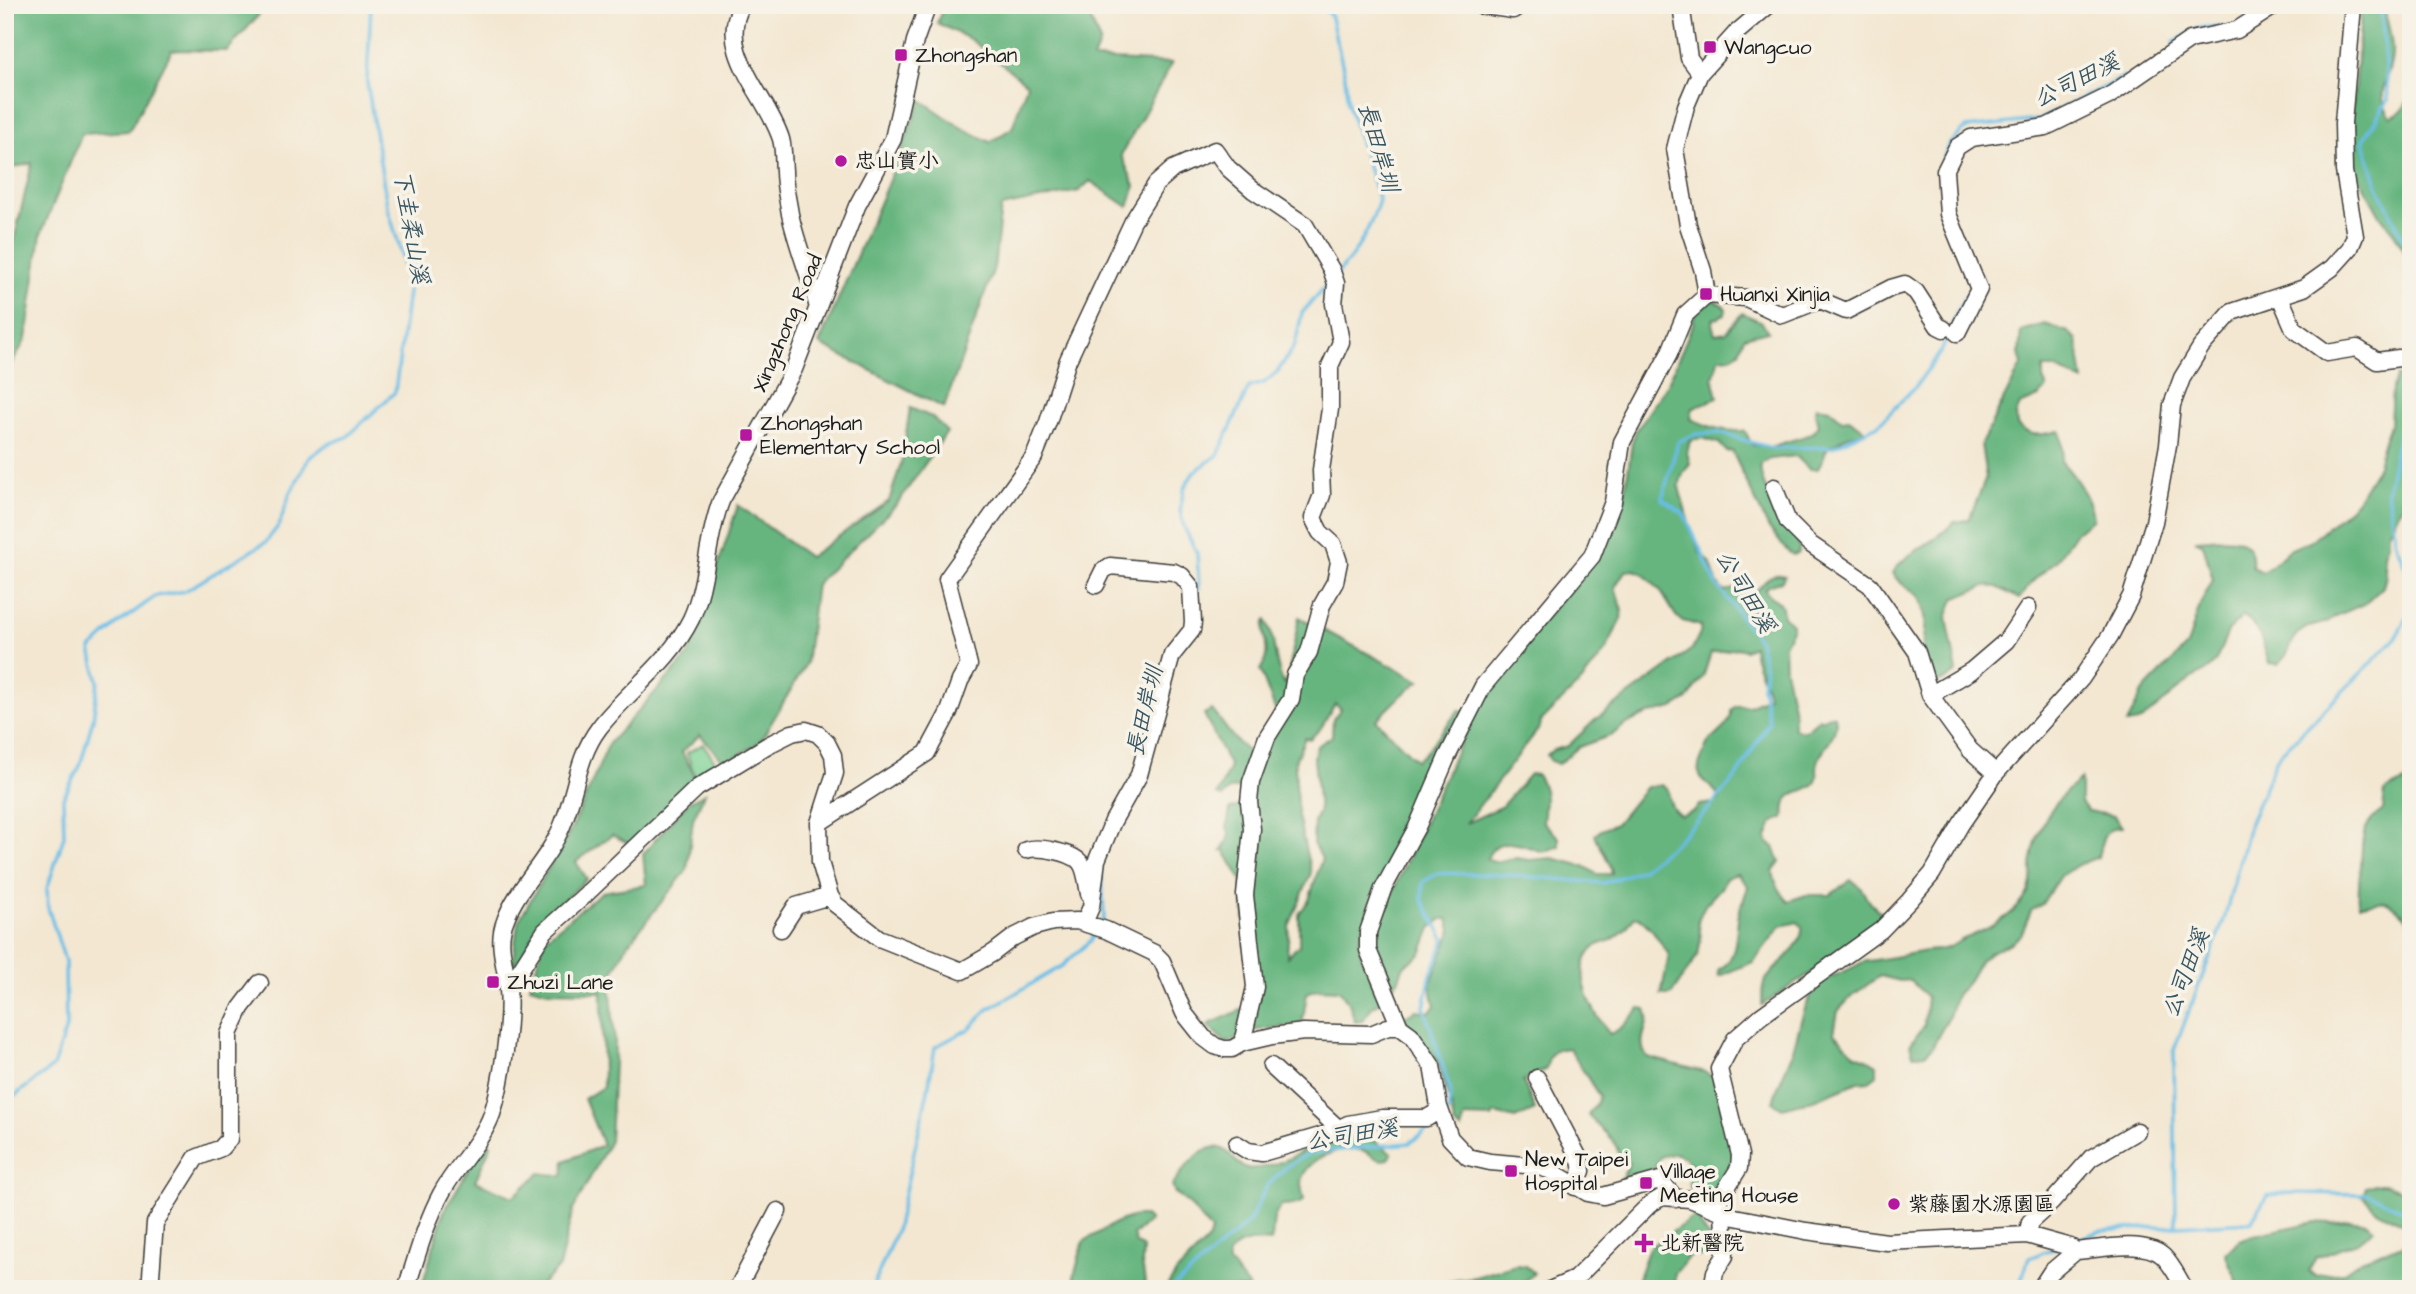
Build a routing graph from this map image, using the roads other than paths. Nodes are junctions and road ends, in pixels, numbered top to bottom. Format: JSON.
{"nodes":[{"id":1,"x":742,"y":5,"type":"edge"},
{"id":2,"x":928,"y":5,"type":"edge"},
{"id":3,"x":1478,"y":5,"type":"edge"},
{"id":4,"x":1520,"y":5,"type":"edge"},
{"id":5,"x":1681,"y":5,"type":"edge"},
{"id":6,"x":1769,"y":5,"type":"edge"},
{"id":7,"x":2276,"y":5,"type":"edge"},
{"id":8,"x":2353,"y":5,"type":"edge"},
{"id":9,"x":1700,"y":73,"type":"junction"},
{"id":10,"x":1707,"y":295,"type":"junction"},
{"id":11,"x":2280,"y":297,"type":"junction"},
{"id":12,"x":818,"y":308,"type":"junction"},
{"id":13,"x":2411,"y":360,"type":"edge"},
{"id":14,"x":1774,"y":487,"type":"dead end"},
{"id":15,"x":1096,"y":585,"type":"dead end"},
{"id":16,"x":2028,"y":608,"type":"dead end"},
{"id":17,"x":1930,"y":695,"type":"junction"},
{"id":18,"x":1996,"y":773,"type":"junction"},
{"id":19,"x":819,"y":823,"type":"junction"},
{"id":20,"x":1026,"y":850,"type":"dead end"},
{"id":21,"x":830,"y":896,"type":"junction"},
{"id":22,"x":1091,"y":907,"type":"junction"},
{"id":23,"x":1087,"y":924,"type":"junction"},
{"id":24,"x":781,"y":929,"type":"dead end"},
{"id":25,"x":260,"y":983,"type":"dead end"},
{"id":26,"x":508,"y":989,"type":"junction"},
{"id":27,"x":1400,"y":1027,"type":"junction"},
{"id":28,"x":1242,"y":1043,"type":"junction"},
{"id":29,"x":1271,"y":1066,"type":"dead end"},
{"id":30,"x":1538,"y":1078,"type":"dead end"},
{"id":31,"x":1440,"y":1109,"type":"junction"},
{"id":32,"x":1339,"y":1129,"type":"junction"},
{"id":33,"x":2137,"y":1130,"type":"dead end"},
{"id":34,"x":1237,"y":1144,"type":"dead end"},
{"id":35,"x":1575,"y":1187,"type":"junction"},
{"id":36,"x":1676,"y":1199,"type":"junction"},
{"id":37,"x":1718,"y":1210,"type":"junction"},
{"id":38,"x":778,"y":1211,"type":"dead end"},
{"id":39,"x":2034,"y":1237,"type":"junction"},
{"id":40,"x":2073,"y":1249,"type":"junction"},
{"id":41,"x":150,"y":1289,"type":"edge"},
{"id":42,"x":406,"y":1289,"type":"edge"},
{"id":43,"x":737,"y":1289,"type":"edge"},
{"id":44,"x":1552,"y":1289,"type":"edge"},
{"id":45,"x":1712,"y":1289,"type":"edge"},
{"id":46,"x":2040,"y":1289,"type":"edge"},
{"id":47,"x":2185,"y":1289,"type":"edge"}],
"edges":[{"from":1,"to":12,"type":"street"},
{"from":2,"to":12,"type":"street","name":"Xingzhong Road"},
{"from":3,"to":4,"type":"street"},
{"from":5,"to":9,"type":"street"},
{"from":6,"to":9,"type":"street"},
{"from":7,"to":10,"type":"street"},
{"from":8,"to":11,"type":"street"},
{"from":9,"to":10,"type":"street"},
{"from":10,"to":27,"type":"street"},
{"from":11,"to":13,"type":"street"},
{"from":11,"to":18,"type":"street"},
{"from":12,"to":26,"type":"street","name":"Xingzhong Road"},
{"from":14,"to":17,"type":"street"},
{"from":15,"to":22,"type":"street"},
{"from":16,"to":17,"type":"street"},
{"from":17,"to":18,"type":"street"},
{"from":18,"to":37,"type":"street"},
{"from":19,"to":21,"type":"street"},
{"from":19,"to":26,"type":"street"},
{"from":19,"to":28,"type":"street"},
{"from":20,"to":22,"type":"street"},
{"from":21,"to":23,"type":"street"},
{"from":21,"to":24,"type":"street"},
{"from":22,"to":23,"type":"street"},
{"from":23,"to":28,"type":"street"},
{"from":25,"to":41,"type":"street"},
{"from":26,"to":42,"type":"street","name":"Xingzhong Road"},
{"from":27,"to":28,"type":"street"},
{"from":27,"to":31,"type":"street"},
{"from":29,"to":32,"type":"street"},
{"from":30,"to":35,"type":"street"},
{"from":31,"to":32,"type":"street"},
{"from":31,"to":35,"type":"street"},
{"from":32,"to":34,"type":"street"},
{"from":33,"to":39,"type":"street"},
{"from":35,"to":36,"type":"street"},
{"from":36,"to":37,"type":"street"},
{"from":36,"to":44,"type":"street"},
{"from":37,"to":39,"type":"street"},
{"from":37,"to":45,"type":"street"},
{"from":38,"to":43,"type":"street"},
{"from":39,"to":40,"type":"street"},
{"from":40,"to":46,"type":"street"},
{"from":40,"to":47,"type":"street"}]}
